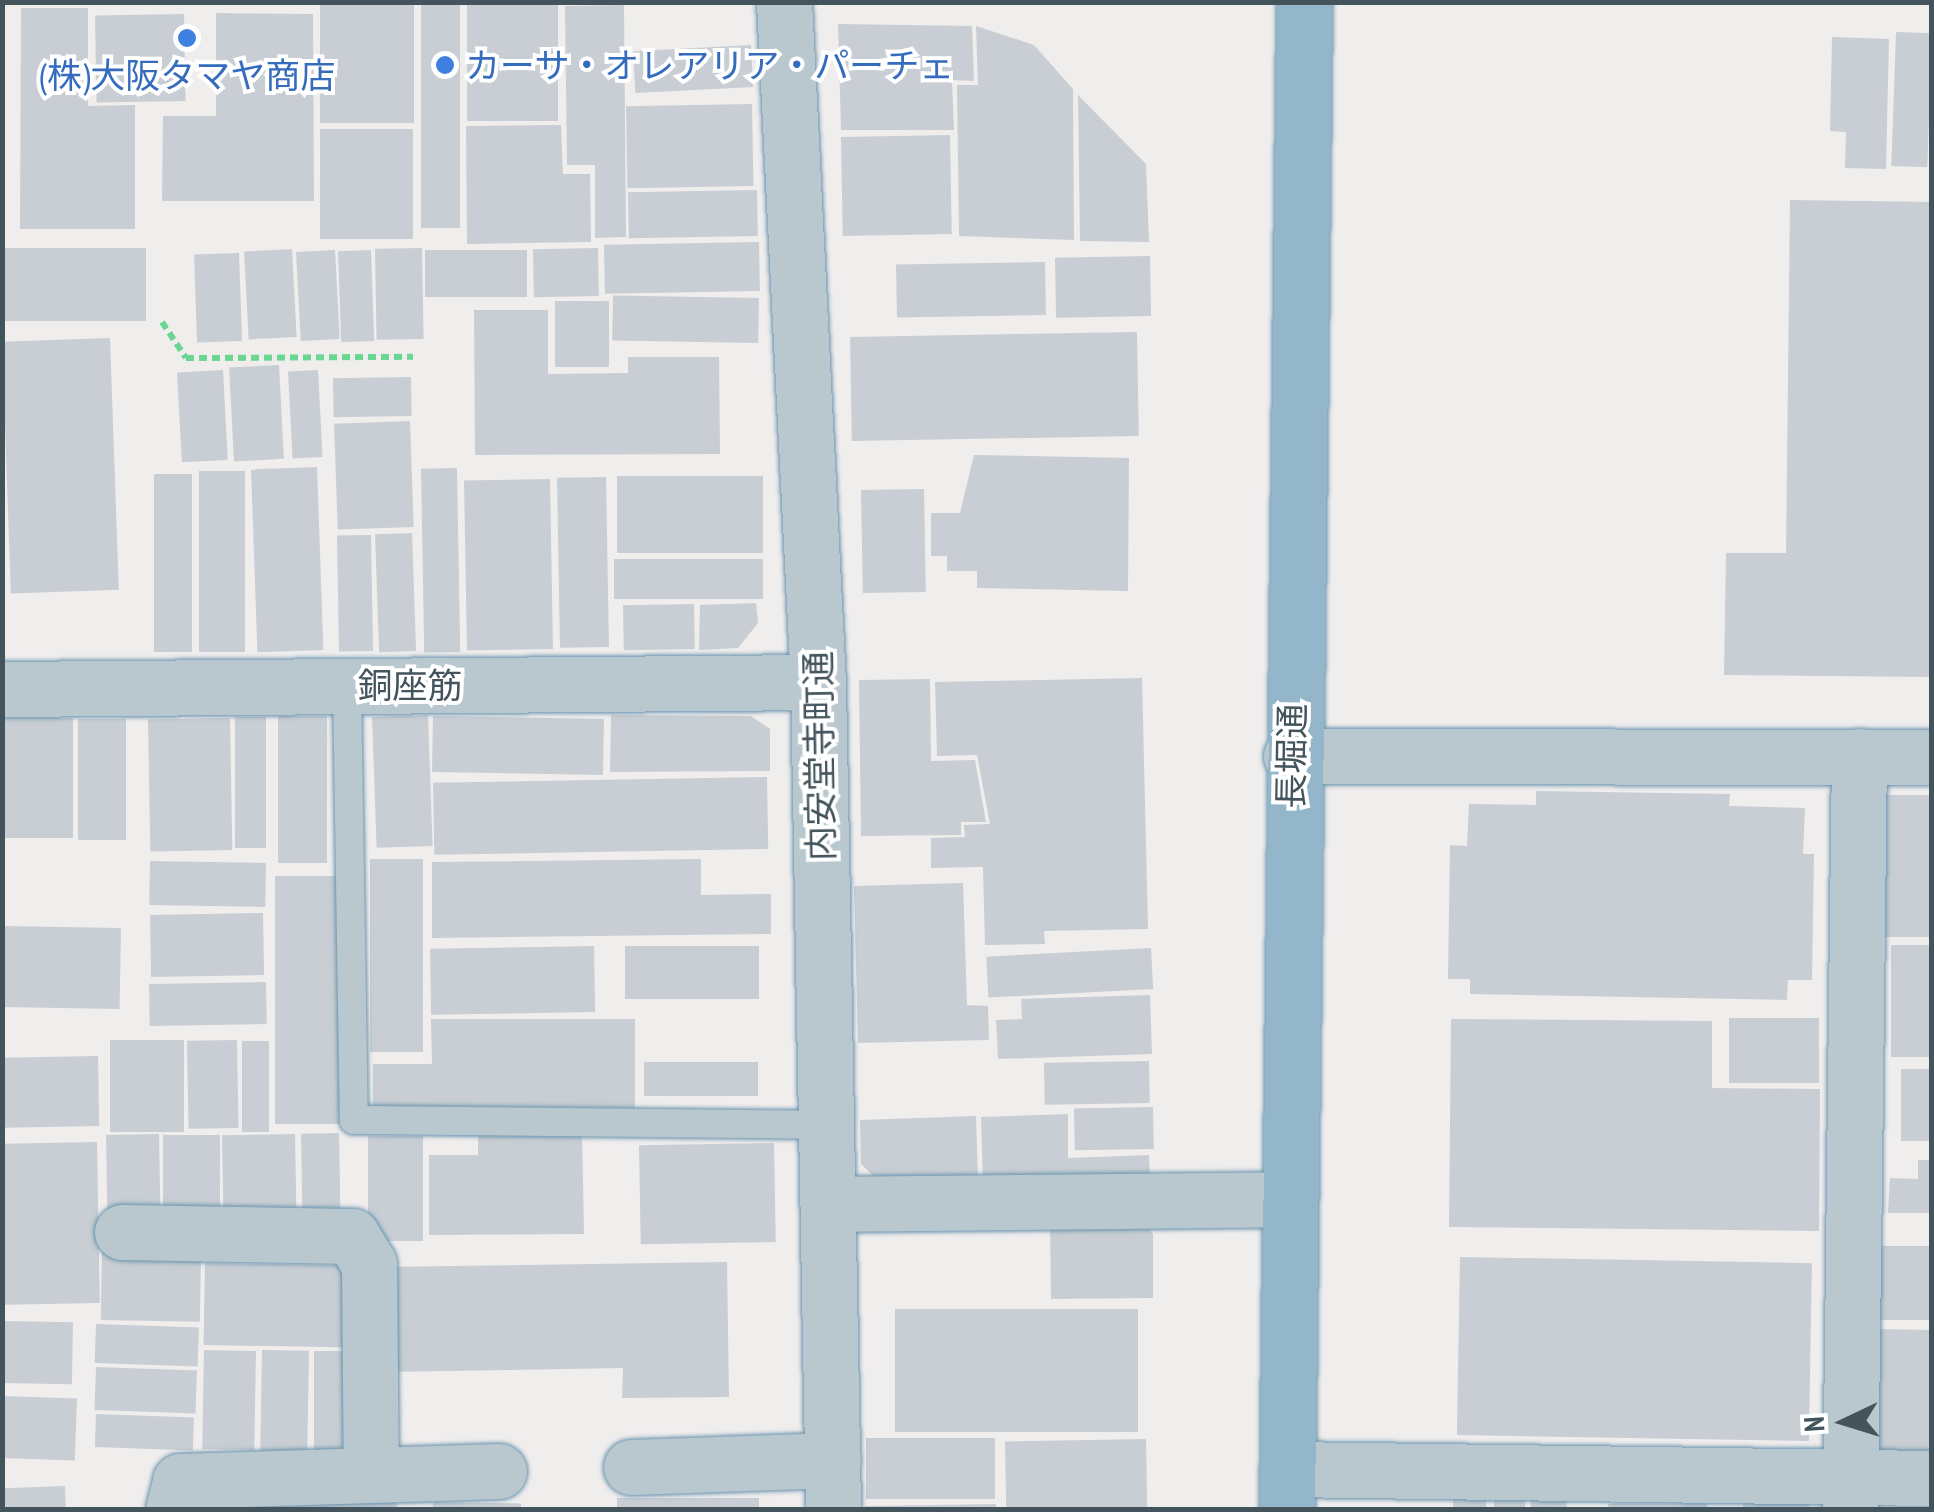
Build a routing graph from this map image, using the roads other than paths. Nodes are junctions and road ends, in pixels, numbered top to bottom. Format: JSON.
{"nodes":[{"id":1,"x":784,"y":2,"type":"edge"},
{"id":2,"x":1304,"y":2,"type":"edge"},
{"id":3,"x":818,"y":682,"type":"junction"},
{"id":4,"x":348,"y":686,"type":"junction"},
{"id":5,"x":2,"y":688,"type":"edge"},
{"id":6,"x":1291,"y":756,"type":"junction"},
{"id":7,"x":1859,"y":756,"type":"junction"},
{"id":8,"x":1932,"y":757,"type":"edge"},
{"id":9,"x":827,"y":1125,"type":"junction"},
{"id":10,"x":1284,"y":1199,"type":"junction"},
{"id":11,"x":828,"y":1204,"type":"junction"},
{"id":12,"x":122,"y":1232,"type":"dead end"},
{"id":13,"x":630,"y":1467,"type":"dead end"},
{"id":14,"x":499,"y":1471,"type":"dead end"},
{"id":15,"x":371,"y":1474,"type":"junction"},
{"id":16,"x":1932,"y":1478,"type":"edge"},
{"id":17,"x":833,"y":1484,"type":"edge"},
{"id":18,"x":1287,"y":1489,"type":"edge"},
{"id":19,"x":1850,"y":1493,"type":"edge"},
{"id":20,"x":173,"y":1510,"type":"edge"}],
"edges":[{"from":1,"to":3,"type":"street","name":"内安堂寺町通"},
{"from":2,"to":6,"type":"highway","name":"長堀通"},
{"from":3,"to":4,"type":"street","name":"銅座筋"},
{"from":3,"to":9,"type":"street","name":"内安堂寺町通"},
{"from":4,"to":5,"type":"street","name":"銅座筋"},
{"from":4,"to":9,"type":"lane"},
{"from":6,"to":7,"type":"street"},
{"from":6,"to":10,"type":"highway","name":"長堀通"},
{"from":7,"to":8,"type":"street"},
{"from":7,"to":19,"type":"street"},
{"from":9,"to":11,"type":"street","name":"内安堂寺町通"},
{"from":10,"to":11,"type":"street"},
{"from":10,"to":18,"type":"highway","name":"長堀通"},
{"from":11,"to":17,"type":"street","name":"内安堂寺町通"},
{"from":12,"to":15,"type":"street"},
{"from":13,"to":17,"type":"street"},
{"from":14,"to":15,"type":"street"},
{"from":15,"to":20,"type":"street"},
{"from":16,"to":19,"type":"street"},
{"from":18,"to":19,"type":"street"}]}
